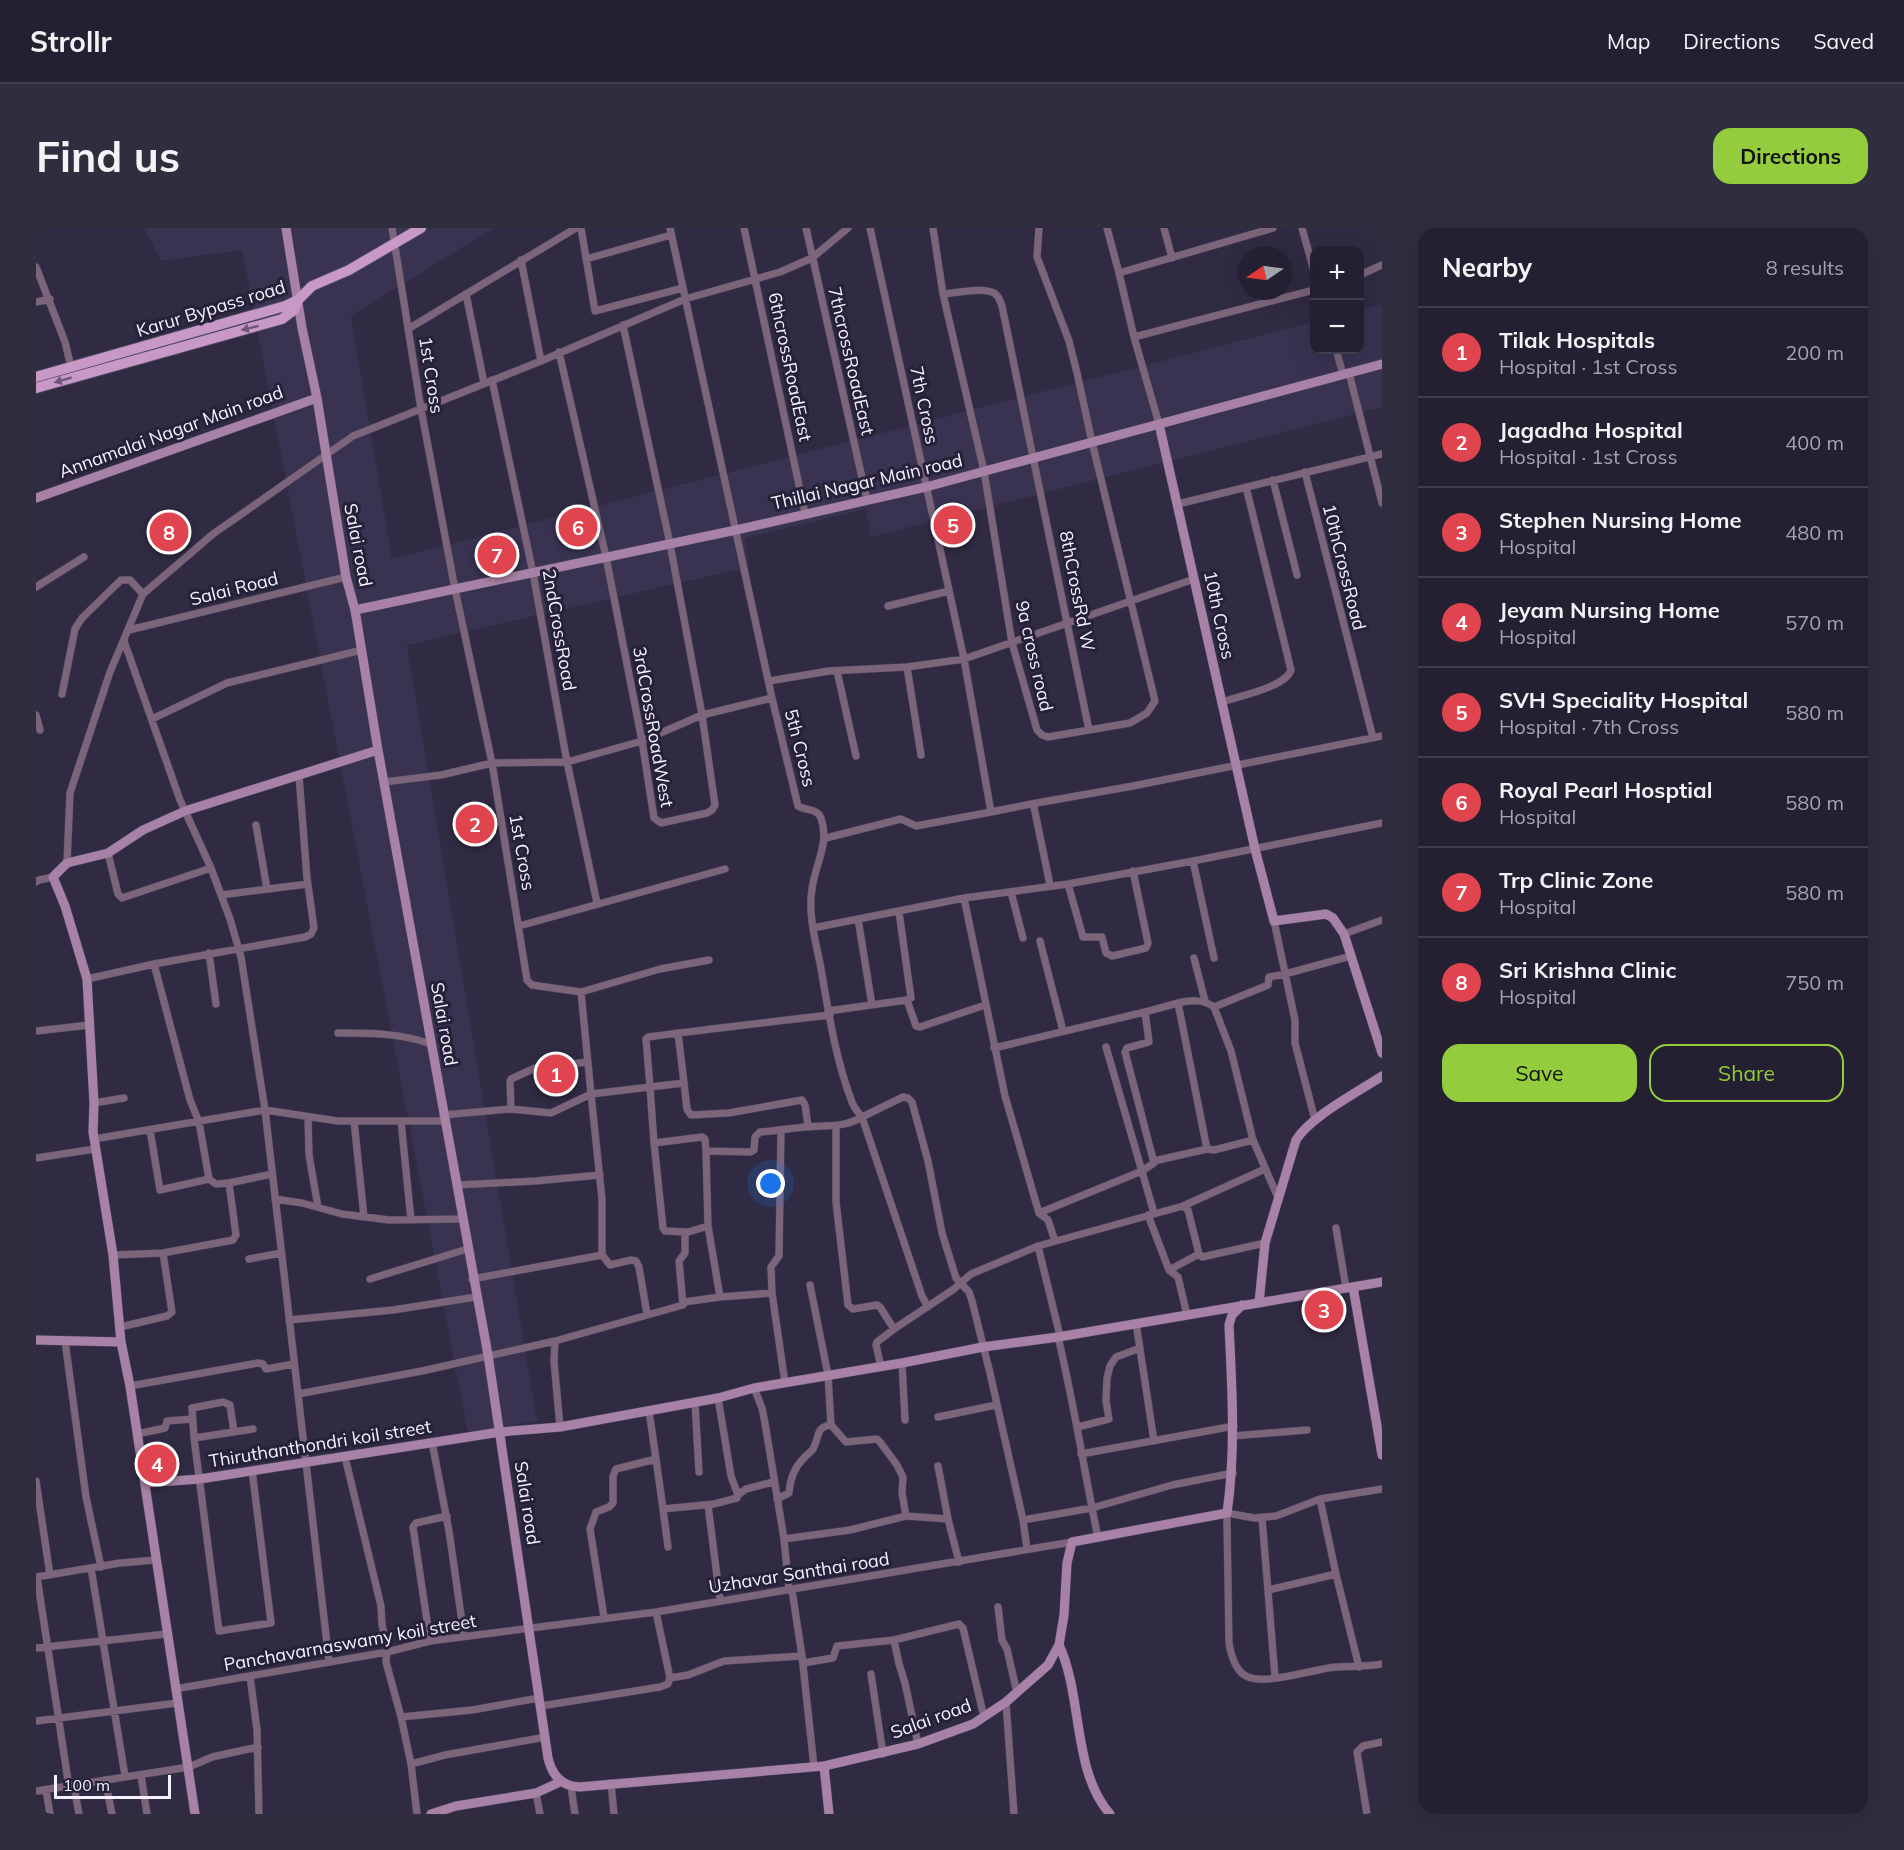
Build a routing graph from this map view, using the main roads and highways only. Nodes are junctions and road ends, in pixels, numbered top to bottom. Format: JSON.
{"nodes":[{"id":1,"x":421,"y":228,"type":"edge"},
{"id":2,"x":298,"y":300,"type":"junction"},
{"id":3,"x":36,"y":377,"type":"edge"},
{"id":4,"x":36,"y":388,"type":"edge"}],
"edges":[{"from":1,"to":2,"type":"main road"},
{"from":2,"to":3,"type":"main road","name":"Karur Bypass road"},
{"from":2,"to":4,"type":"main road","name":"Karur Bypass road","one_way":true}]}
